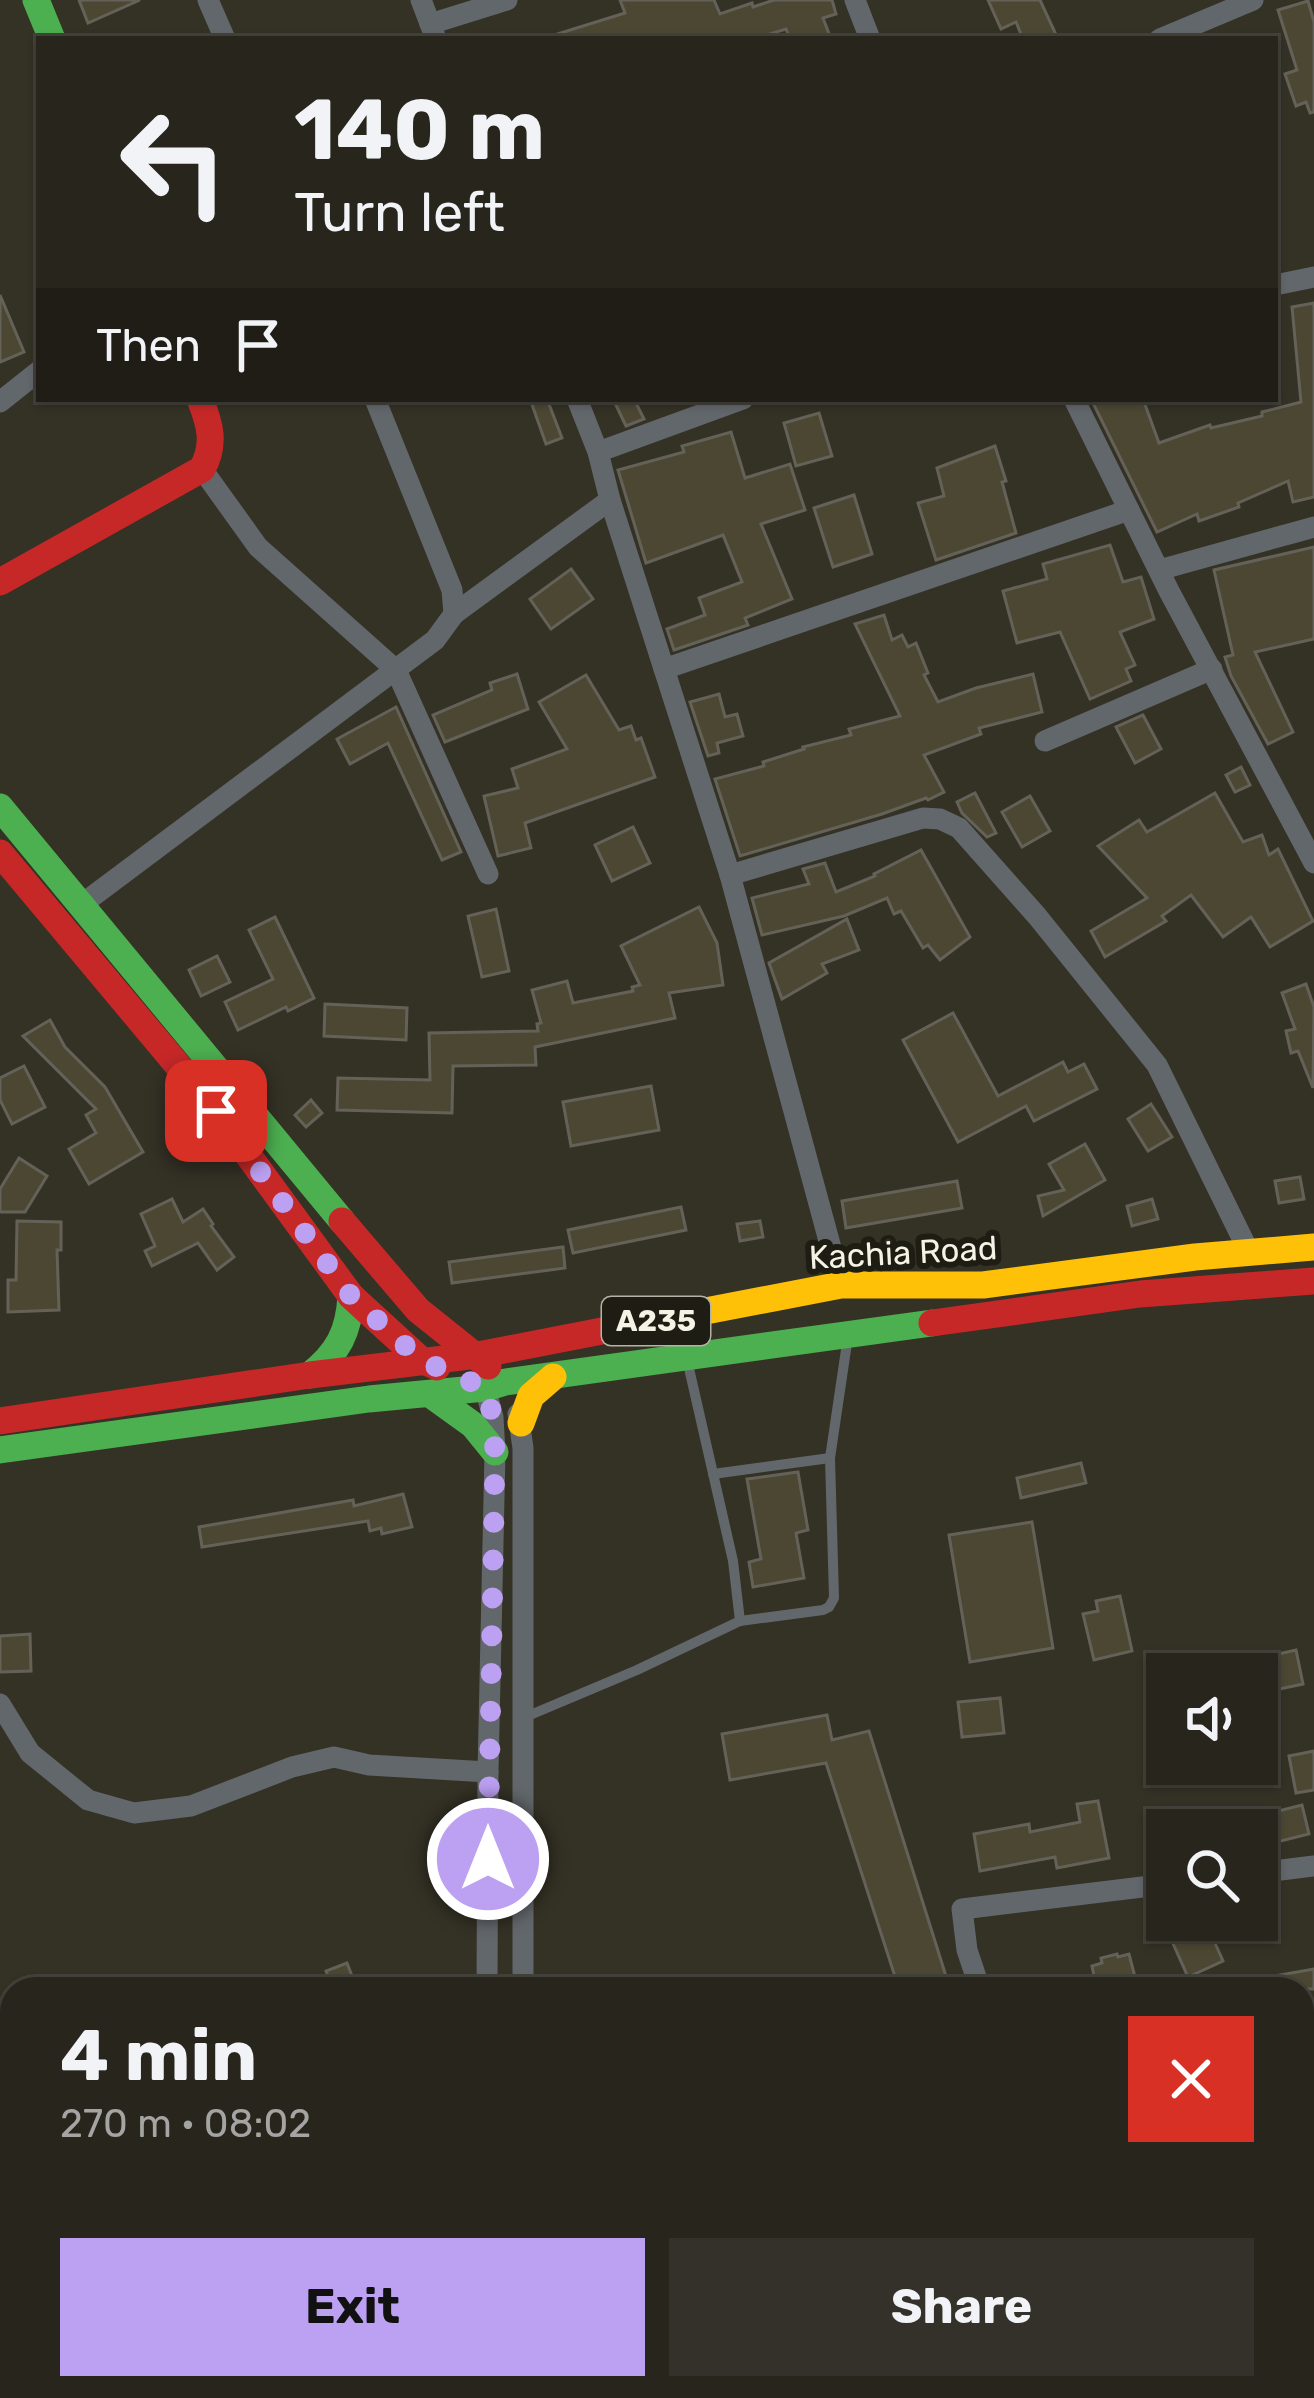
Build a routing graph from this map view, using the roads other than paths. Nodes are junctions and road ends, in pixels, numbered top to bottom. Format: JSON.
{"nodes":[{"id":1,"x":36,"y":0,"type":"edge"},
{"id":2,"x":208,"y":0,"type":"edge"},
{"id":3,"x":421,"y":0,"type":"edge"},
{"id":4,"x":507,"y":0,"type":"edge"},
{"id":5,"x":855,"y":0,"type":"edge"},
{"id":6,"x":1253,"y":0,"type":"edge"},
{"id":7,"x":433,"y":32,"type":"edge"},
{"id":8,"x":51,"y":36,"type":"edge"},
{"id":9,"x":224,"y":36,"type":"edge"},
{"id":10,"x":869,"y":36,"type":"edge"},
{"id":11,"x":1167,"y":36,"type":"edge"},
{"id":12,"x":1314,"y":277,"type":"edge"},
{"id":13,"x":1278,"y":284,"type":"edge"},
{"id":14,"x":36,"y":373,"type":"edge"},
{"id":15,"x":201,"y":402,"type":"edge"},
{"id":16,"x":376,"y":402,"type":"edge"},
{"id":17,"x":578,"y":402,"type":"edge"},
{"id":18,"x":735,"y":402,"type":"edge"},
{"id":19,"x":1075,"y":402,"type":"edge"},
{"id":20,"x":0,"y":403,"type":"edge"},
{"id":21,"x":598,"y":452,"type":"junction"},
{"id":22,"x":202,"y":469,"type":"junction"},
{"id":23,"x":610,"y":500,"type":"junction"},
{"id":24,"x":1129,"y":510,"type":"junction"},
{"id":25,"x":1314,"y":527,"type":"edge"},
{"id":26,"x":1159,"y":570,"type":"junction"},
{"id":27,"x":0,"y":582,"type":"edge"},
{"id":28,"x":454,"y":614,"type":"junction"},
{"id":29,"x":664,"y":669,"type":"junction"},
{"id":30,"x":1212,"y":669,"type":"junction"},
{"id":31,"x":396,"y":670,"type":"junction"},
{"id":32,"x":1045,"y":741,"type":"dead end"},
{"id":33,"x":0,"y":807,"type":"edge"},
{"id":34,"x":0,"y":853,"type":"edge"},
{"id":35,"x":1314,"y":863,"type":"edge"},
{"id":36,"x":488,"y":874,"type":"dead end"},
{"id":37,"x":730,"y":875,"type":"junction"},
{"id":38,"x":81,"y":905,"type":"junction"},
{"id":39,"x":1314,"y":1246,"type":"edge"},
{"id":40,"x":1250,"y":1252,"type":"junction"},
{"id":41,"x":1314,"y":1281,"type":"edge"},
{"id":42,"x":841,"y":1285,"type":"junction"},
{"id":43,"x":351,"y":1296,"type":"junction"},
{"id":44,"x":848,"y":1336,"type":"junction"},
{"id":45,"x":478,"y":1355,"type":"junction"},
{"id":46,"x":686,"y":1358,"type":"junction"},
{"id":47,"x":421,"y":1360,"type":"junction"},
{"id":48,"x":362,"y":1368,"type":"junction"},
{"id":49,"x":310,"y":1375,"type":"junction"},
{"id":50,"x":553,"y":1376,"type":"junction"},
{"id":51,"x":495,"y":1385,"type":"junction"},
{"id":52,"x":430,"y":1394,"type":"junction"},
{"id":53,"x":369,"y":1399,"type":"junction"},
{"id":54,"x":0,"y":1421,"type":"edge"},
{"id":55,"x":521,"y":1423,"type":"junction"},
{"id":56,"x":0,"y":1450,"type":"edge"},
{"id":57,"x":495,"y":1452,"type":"junction"},
{"id":58,"x":830,"y":1458,"type":"junction"},
{"id":59,"x":524,"y":1468,"type":"junction"},
{"id":60,"x":713,"y":1474,"type":"junction"},
{"id":61,"x":493,"y":1509,"type":"junction"},
{"id":62,"x":740,"y":1621,"type":"junction"},
{"id":63,"x":0,"y":1704,"type":"edge"},
{"id":64,"x":523,"y":1718,"type":"junction"},
{"id":65,"x":488,"y":1772,"type":"junction"},
{"id":66,"x":1314,"y":1866,"type":"edge"},
{"id":67,"x":1278,"y":1870,"type":"edge"},
{"id":68,"x":1146,"y":1887,"type":"edge"},
{"id":69,"x":487,"y":1977,"type":"edge"},
{"id":70,"x":523,"y":1977,"type":"edge"},
{"id":71,"x":976,"y":1977,"type":"edge"}],
"edges":[{"from":1,"to":8,"type":"main road"},
{"from":2,"to":9,"type":"street"},
{"from":3,"to":7,"type":"street"},
{"from":4,"to":7,"type":"street"},
{"from":5,"to":10,"type":"street"},
{"from":6,"to":11,"type":"street"},
{"from":12,"to":13,"type":"street"},
{"from":14,"to":20,"type":"street"},
{"from":15,"to":22,"type":"main road"},
{"from":16,"to":28,"type":"street"},
{"from":17,"to":21,"type":"street"},
{"from":18,"to":21,"type":"street"},
{"from":19,"to":24,"type":"street"},
{"from":21,"to":23,"type":"street"},
{"from":22,"to":27,"type":"main road"},
{"from":22,"to":31,"type":"street"},
{"from":23,"to":28,"type":"street"},
{"from":23,"to":29,"type":"street"},
{"from":24,"to":26,"type":"street"},
{"from":24,"to":29,"type":"street"},
{"from":25,"to":26,"type":"street"},
{"from":26,"to":30,"type":"street"},
{"from":28,"to":31,"type":"street"},
{"from":29,"to":37,"type":"street"},
{"from":30,"to":32,"type":"street"},
{"from":30,"to":35,"type":"street"},
{"from":31,"to":36,"type":"street"},
{"from":31,"to":38,"type":"street"},
{"from":33,"to":38,"type":"main road"},
{"from":34,"to":43,"type":"main road"},
{"from":37,"to":40,"type":"street"},
{"from":37,"to":42,"type":"street"},
{"from":38,"to":45,"type":"main road"},
{"from":39,"to":40,"type":"main road","name":"Kachia Road","number":"A235"},
{"from":40,"to":42,"type":"main road","name":"Kachia Road","number":"A235"},
{"from":41,"to":44,"type":"main road","name":"Kachia Road","number":"A235"},
{"from":42,"to":45,"type":"main road","name":"Kachia Road","number":"A235"},
{"from":43,"to":47,"type":"main road"},
{"from":43,"to":49,"type":"main road"},
{"from":44,"to":46,"type":"main road","name":"Kachia Road","number":"A235"},
{"from":44,"to":58,"type":"lane"},
{"from":45,"to":47,"type":"main road","name":"Kachia Road","number":"A235"},
{"from":45,"to":51,"type":"main road"},
{"from":46,"to":50,"type":"main road","name":"Kachia Road","number":"A235"},
{"from":46,"to":60,"type":"lane"},
{"from":47,"to":48,"type":"main road","name":"Kachia Road","number":"A235"},
{"from":47,"to":51,"type":"main road"},
{"from":48,"to":49,"type":"main road","name":"Kachia Road","number":"A235"},
{"from":48,"to":53,"type":"main road"},
{"from":49,"to":54,"type":"main road","name":"Kachia Road","number":"A235"},
{"from":50,"to":51,"type":"main road","name":"Kachia Road","number":"A235"},
{"from":50,"to":55,"type":"main road"},
{"from":51,"to":52,"type":"main road","name":"Kachia Road","number":"A235"},
{"from":51,"to":55,"type":"street"},
{"from":51,"to":57,"type":"street"},
{"from":52,"to":53,"type":"main road","name":"Kachia Road","number":"A235"},
{"from":52,"to":57,"type":"main road"},
{"from":53,"to":56,"type":"main road","name":"Kachia Road","number":"A235"},
{"from":55,"to":59,"type":"street"},
{"from":57,"to":61,"type":"street"},
{"from":58,"to":60,"type":"lane"},
{"from":58,"to":62,"type":"lane"},
{"from":59,"to":61,"type":"street"},
{"from":59,"to":64,"type":"street"},
{"from":60,"to":62,"type":"lane"},
{"from":61,"to":65,"type":"street"},
{"from":62,"to":64,"type":"lane"},
{"from":63,"to":65,"type":"street"},
{"from":64,"to":70,"type":"street"},
{"from":65,"to":69,"type":"street"},
{"from":66,"to":67,"type":"street"},
{"from":68,"to":71,"type":"street"}]}
